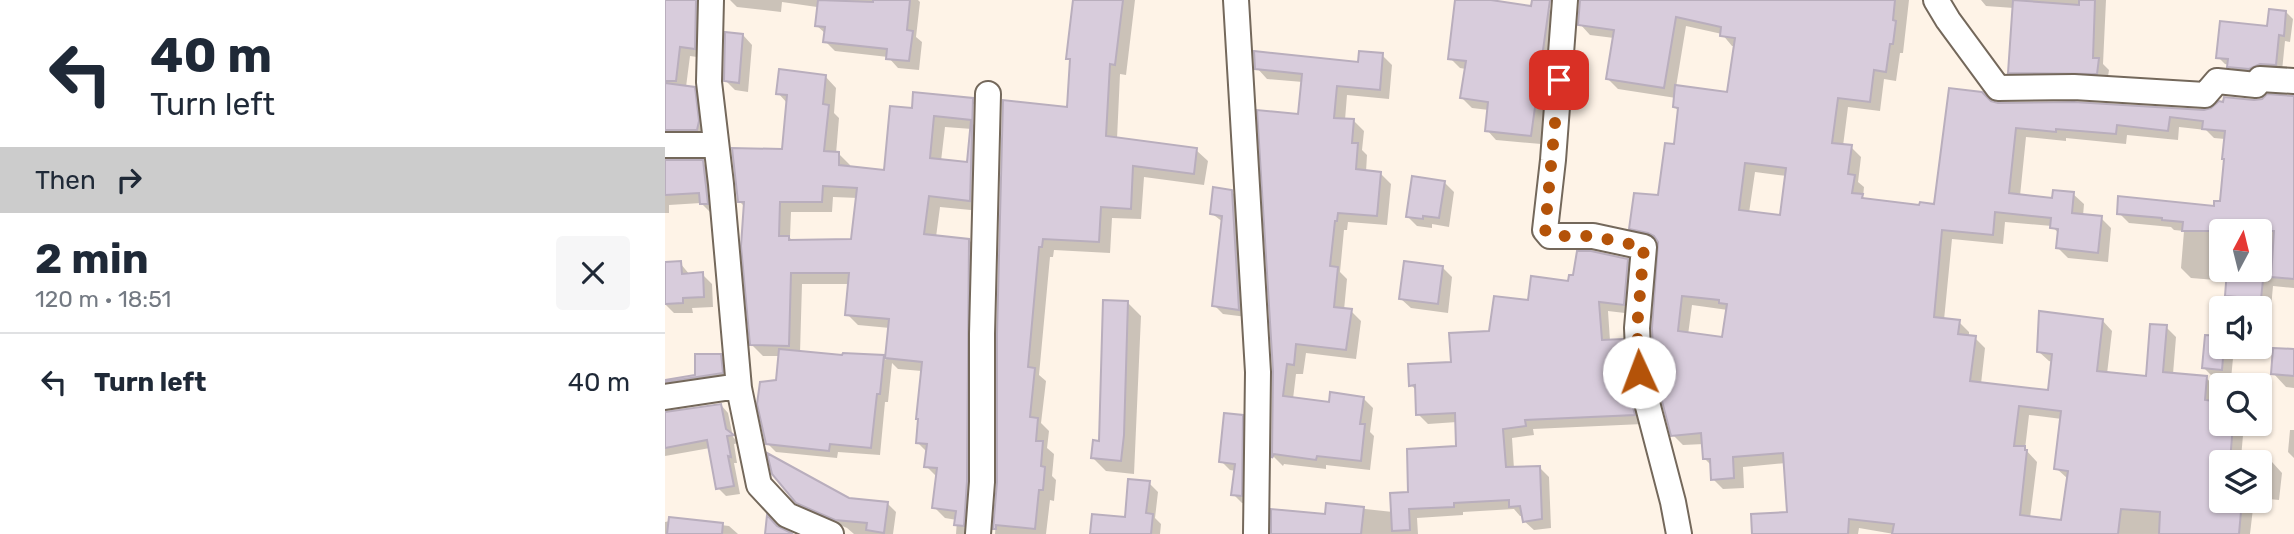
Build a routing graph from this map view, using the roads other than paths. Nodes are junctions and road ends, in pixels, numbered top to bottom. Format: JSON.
{"nodes":[{"id":1,"x":711,"y":0,"type":"edge"},
{"id":2,"x":1236,"y":0,"type":"edge"},
{"id":3,"x":1565,"y":0,"type":"edge"},
{"id":4,"x":1936,"y":0,"type":"edge"},
{"id":5,"x":2294,"y":81,"type":"edge"},
{"id":6,"x":988,"y":94,"type":"dead end"},
{"id":7,"x":665,"y":145,"type":"edge"},
{"id":8,"x":716,"y":145,"type":"junction"},
{"id":9,"x":739,"y":388,"type":"junction"},
{"id":10,"x":665,"y":397,"type":"edge"},
{"id":11,"x":831,"y":534,"type":"edge"},
{"id":12,"x":978,"y":534,"type":"edge"},
{"id":13,"x":1256,"y":534,"type":"edge"},
{"id":14,"x":1679,"y":534,"type":"edge"}],
"edges":[{"from":1,"to":8,"type":"street"},
{"from":2,"to":13,"type":"street"},
{"from":3,"to":14,"type":"street"},
{"from":4,"to":5,"type":"street"},
{"from":6,"to":12,"type":"street"},
{"from":7,"to":8,"type":"street"},
{"from":8,"to":9,"type":"street"},
{"from":9,"to":10,"type":"street"},
{"from":9,"to":11,"type":"street"}]}
